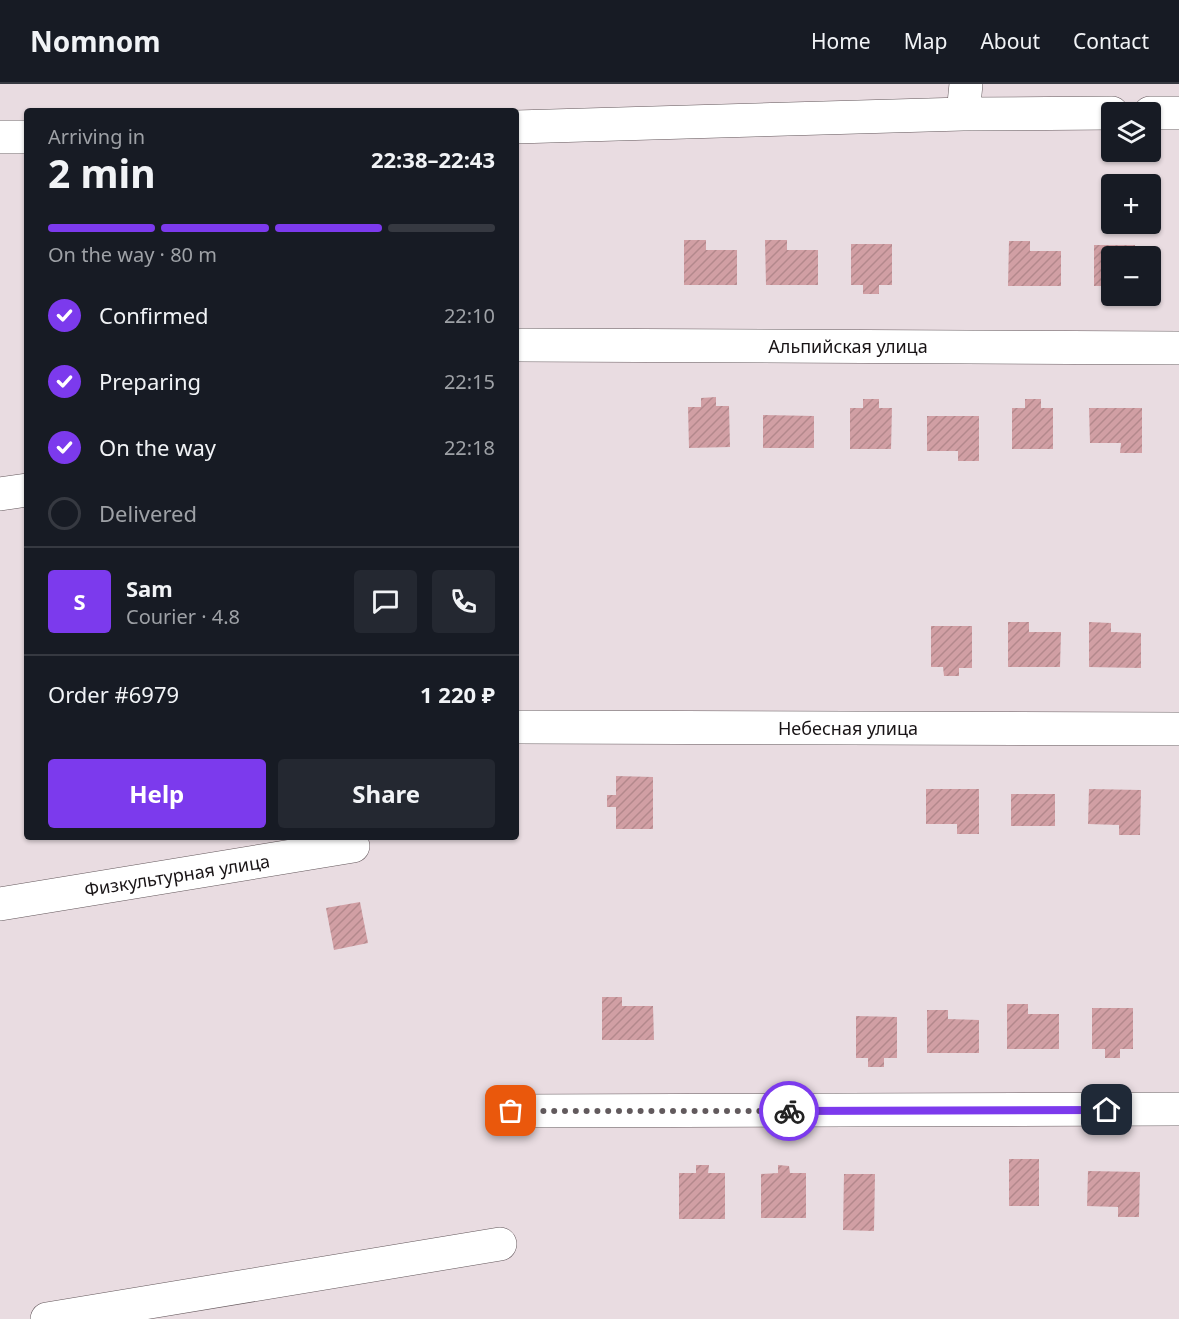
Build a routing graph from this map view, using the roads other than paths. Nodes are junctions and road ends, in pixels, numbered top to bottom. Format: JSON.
{"nodes":[{"id":1,"x":965,"y":99,"type":"edge"},
{"id":2,"x":1101,"y":112,"type":"edge"},
{"id":3,"x":1161,"y":113,"type":"edge"},
{"id":4,"x":1179,"y":113,"type":"edge"},
{"id":5,"x":519,"y":127,"type":"edge"},
{"id":6,"x":0,"y":137,"type":"edge"},
{"id":7,"x":24,"y":137,"type":"edge"},
{"id":8,"x":519,"y":345,"type":"edge"},
{"id":9,"x":1179,"y":348,"type":"edge"},
{"id":10,"x":24,"y":491,"type":"edge"},
{"id":11,"x":0,"y":495,"type":"edge"},
{"id":12,"x":519,"y":728,"type":"edge"},
{"id":13,"x":1179,"y":729,"type":"edge"},
{"id":14,"x":353,"y":846,"type":"dead end"},
{"id":15,"x":0,"y":904,"type":"edge"},
{"id":16,"x":1179,"y":1109,"type":"edge"},
{"id":17,"x":511,"y":1111,"type":"dead end"},
{"id":18,"x":500,"y":1244,"type":"dead end"},
{"id":19,"x":46,"y":1319,"type":"edge"}],
"edges":[{"from":1,"to":2,"type":"street"},
{"from":1,"to":5,"type":"street"},
{"from":3,"to":4,"type":"street"},
{"from":6,"to":7,"type":"street"},
{"from":8,"to":9,"type":"street","name":"Альпийская улица"},
{"from":10,"to":11,"type":"street"},
{"from":12,"to":13,"type":"street","name":"Небесная улица"},
{"from":14,"to":15,"type":"street","name":"Физкультурная улица"},
{"from":16,"to":17,"type":"street"},
{"from":18,"to":19,"type":"street"}]}
